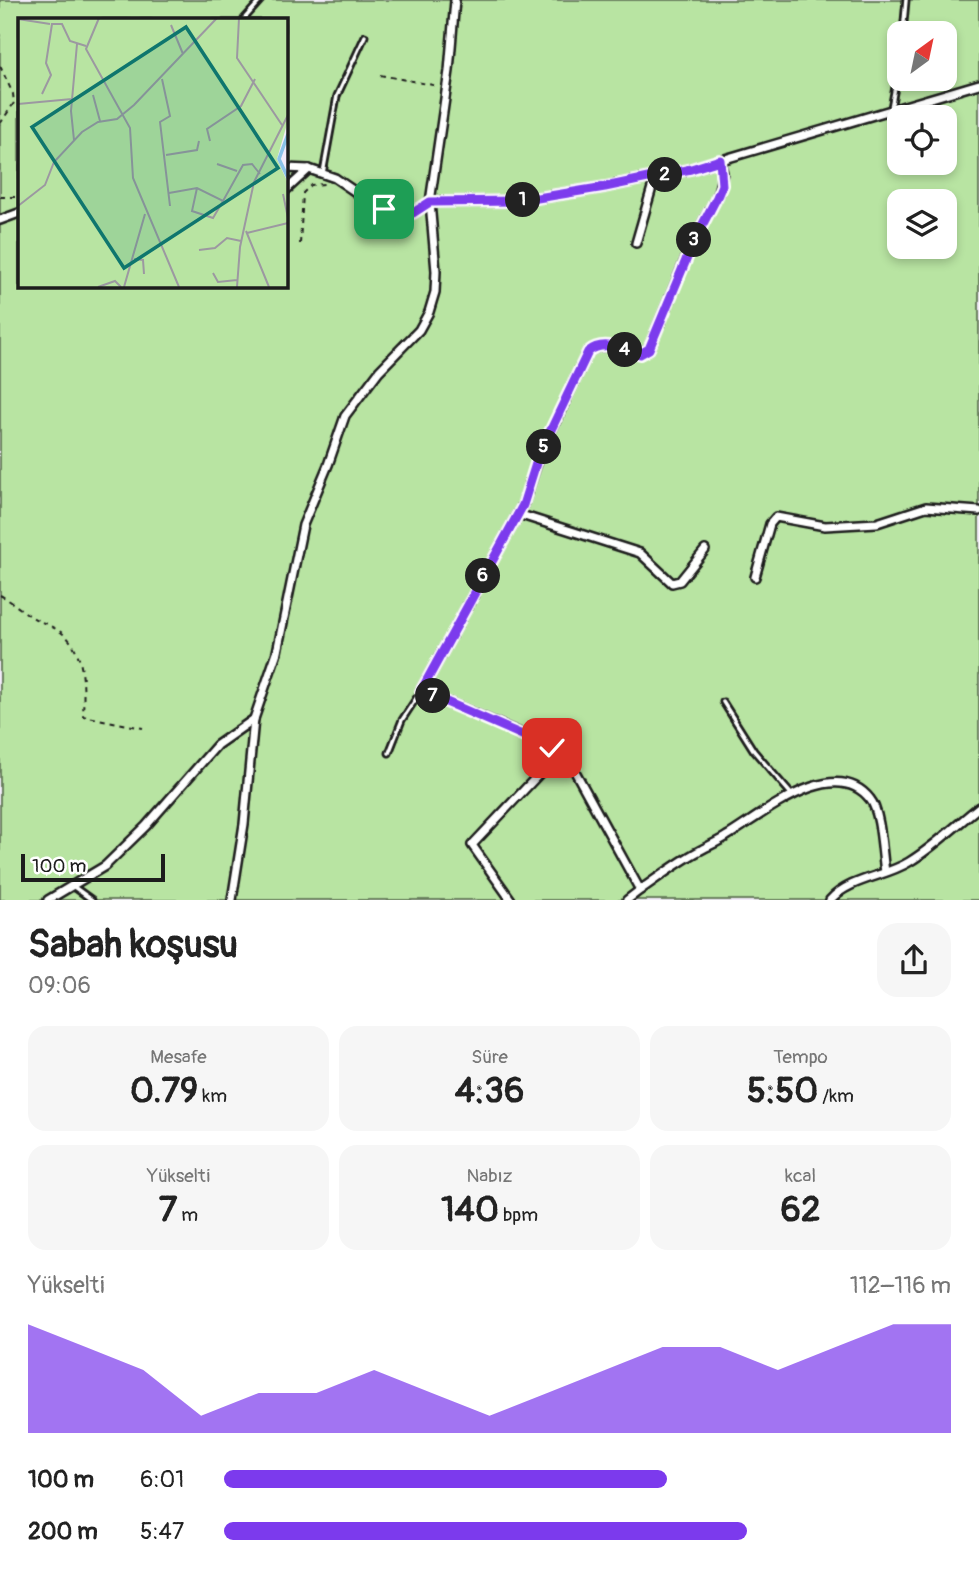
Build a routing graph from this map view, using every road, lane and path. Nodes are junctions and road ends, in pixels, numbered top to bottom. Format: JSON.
{"nodes":[{"id":1,"x":261,"y":0,"type":"edge"},
{"id":2,"x":455,"y":0,"type":"edge"},
{"id":3,"x":906,"y":0,"type":"edge"},
{"id":4,"x":245,"y":18,"type":"edge"},
{"id":5,"x":904,"y":21,"type":"edge"},
{"id":6,"x":365,"y":36,"type":"dead end"},
{"id":7,"x":0,"y":66,"type":"edge"},
{"id":8,"x":380,"y":75,"type":"dead end"},
{"id":9,"x":979,"y":84,"type":"edge"},
{"id":10,"x":447,"y":88,"type":"junction"},
{"id":11,"x":913,"y":105,"type":"edge"},
{"id":12,"x":887,"y":113,"type":"edge"},
{"id":13,"x":0,"y":124,"type":"edge"},
{"id":14,"x":720,"y":160,"type":"junction"},
{"id":15,"x":287,"y":168,"type":"edge"},
{"id":16,"x":309,"y":169,"type":"junction"},
{"id":17,"x":323,"y":173,"type":"junction"},
{"id":18,"x":655,"y":177,"type":"junction"},
{"id":19,"x":325,"y":184,"type":"dead end"},
{"id":20,"x":287,"y":189,"type":"edge"},
{"id":21,"x":0,"y":197,"type":"edge"},
{"id":22,"x":18,"y":197,"type":"edge"},
{"id":23,"x":430,"y":202,"type":"junction"},
{"id":24,"x":18,"y":213,"type":"edge"},
{"id":25,"x":0,"y":220,"type":"edge"},
{"id":26,"x":636,"y":243,"type":"dead end"},
{"id":27,"x":300,"y":244,"type":"dead end"},
{"id":28,"x":979,"y":511,"type":"edge"},
{"id":29,"x":518,"y":514,"type":"junction"},
{"id":30,"x":705,"y":550,"type":"dead end"},
{"id":31,"x":755,"y":578,"type":"dead end"},
{"id":32,"x":0,"y":595,"type":"edge"},
{"id":33,"x":421,"y":691,"type":"junction"},
{"id":34,"x":723,"y":702,"type":"dead end"},
{"id":35,"x":254,"y":719,"type":"junction"},
{"id":36,"x":143,"y":729,"type":"dead end"},
{"id":37,"x":389,"y":753,"type":"dead end"},
{"id":38,"x":559,"y":753,"type":"junction"},
{"id":39,"x":792,"y":795,"type":"junction"},
{"id":40,"x":979,"y":807,"type":"edge"},
{"id":41,"x":885,"y":872,"type":"junction"},
{"id":42,"x":73,"y":885,"type":"junction"},
{"id":43,"x":640,"y":890,"type":"junction"},
{"id":44,"x":48,"y":900,"type":"edge"},
{"id":45,"x":92,"y":900,"type":"edge"},
{"id":46,"x":232,"y":900,"type":"edge"},
{"id":47,"x":511,"y":900,"type":"edge"},
{"id":48,"x":627,"y":900,"type":"edge"},
{"id":49,"x":830,"y":900,"type":"edge"}],
"edges":[{"from":1,"to":4,"type":"lane"},
{"from":2,"to":10,"type":"street"},
{"from":3,"to":5,"type":"lane"},
{"from":6,"to":17,"type":"lane"},
{"from":7,"to":13,"type":"path"},
{"from":8,"to":10,"type":"path"},
{"from":9,"to":11,"type":"street"},
{"from":10,"to":23,"type":"street"},
{"from":12,"to":14,"type":"street"},
{"from":14,"to":18,"type":"street"},
{"from":14,"to":29,"type":"street"},
{"from":15,"to":16,"type":"street"},
{"from":16,"to":17,"type":"street"},
{"from":16,"to":20,"type":"street"},
{"from":17,"to":23,"type":"street"},
{"from":18,"to":23,"type":"street"},
{"from":18,"to":26,"type":"street"},
{"from":19,"to":27,"type":"path"},
{"from":21,"to":22,"type":"path"},
{"from":23,"to":35,"type":"street"},
{"from":24,"to":25,"type":"street"},
{"from":28,"to":31,"type":"street"},
{"from":29,"to":30,"type":"street"},
{"from":29,"to":33,"type":"street"},
{"from":32,"to":36,"type":"path"},
{"from":33,"to":37,"type":"lane"},
{"from":33,"to":38,"type":"street"},
{"from":34,"to":39,"type":"lane"},
{"from":35,"to":42,"type":"street"},
{"from":35,"to":46,"type":"street"},
{"from":38,"to":43,"type":"street"},
{"from":38,"to":47,"type":"street"},
{"from":39,"to":41,"type":"street"},
{"from":39,"to":43,"type":"street"},
{"from":40,"to":41,"type":"street"},
{"from":41,"to":49,"type":"street"},
{"from":42,"to":44,"type":"street"},
{"from":42,"to":45,"type":"lane"},
{"from":43,"to":48,"type":"street"}]}
